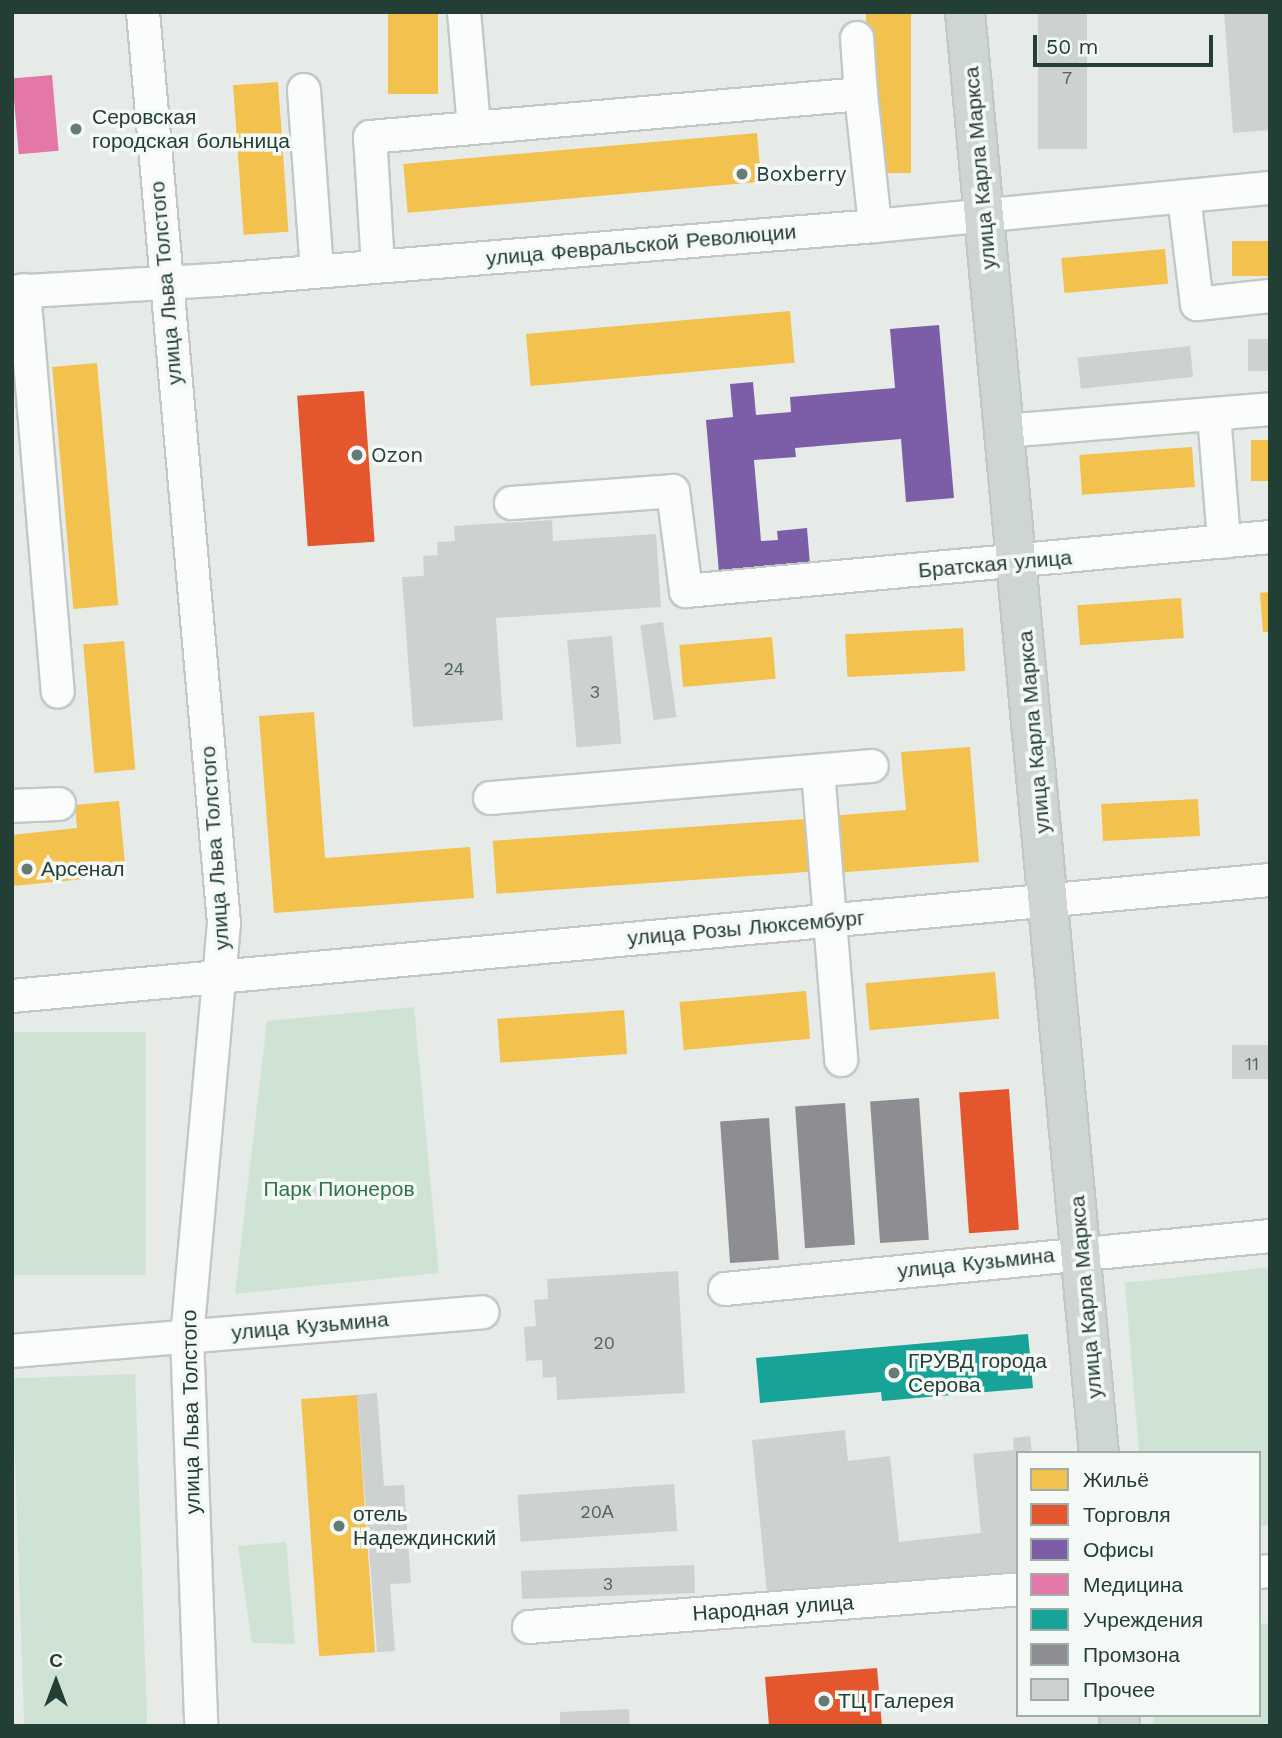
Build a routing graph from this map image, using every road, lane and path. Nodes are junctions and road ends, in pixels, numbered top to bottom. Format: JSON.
{"nodes":[{"id":1,"x":143,"y":12,"type":"edge"},
{"id":2,"x":464,"y":12,"type":"edge"},
{"id":3,"x":965,"y":12,"type":"edge"},
{"id":4,"x":857,"y":38,"type":"dead end"},
{"id":5,"x":304,"y":90,"type":"dead end"},
{"id":6,"x":862,"y":94,"type":"junction"},
{"id":7,"x":474,"y":126,"type":"junction"},
{"id":8,"x":1270,"y":188,"type":"edge"},
{"id":9,"x":1184,"y":197,"type":"junction"},
{"id":10,"x":983,"y":216,"type":"junction"},
{"id":11,"x":875,"y":226,"type":"junction"},
{"id":12,"x":379,"y":266,"type":"junction"},
{"id":13,"x":317,"y":271,"type":"junction"},
{"id":14,"x":165,"y":279,"type":"junction"},
{"id":15,"x":18,"y":291,"type":"edge"},
{"id":16,"x":1270,"y":296,"type":"edge"},
{"id":17,"x":1270,"y":409,"type":"edge"},
{"id":18,"x":1214,"y":414,"type":"junction"},
{"id":19,"x":24,"y":430,"type":"edge"},
{"id":20,"x":1005,"y":431,"type":"junction"},
{"id":21,"x":511,"y":503,"type":"dead end"},
{"id":22,"x":1270,"y":537,"type":"edge"},
{"id":23,"x":1224,"y":542,"type":"junction"},
{"id":24,"x":1018,"y":562,"type":"junction"},
{"id":25,"x":58,"y":691,"type":"dead end"},
{"id":26,"x":872,"y":766,"type":"dead end"},
{"id":27,"x":818,"y":771,"type":"junction"},
{"id":28,"x":490,"y":798,"type":"dead end"},
{"id":29,"x":59,"y":804,"type":"dead end"},
{"id":30,"x":12,"y":806,"type":"edge"},
{"id":31,"x":1270,"y":880,"type":"edge"},
{"id":32,"x":1049,"y":902,"type":"junction"},
{"id":33,"x":830,"y":921,"type":"junction"},
{"id":34,"x":222,"y":975,"type":"junction"},
{"id":35,"x":12,"y":996,"type":"edge"},
{"id":36,"x":841,"y":1060,"type":"dead end"},
{"id":37,"x":1270,"y":1236,"type":"edge"},
{"id":38,"x":1083,"y":1252,"type":"junction"},
{"id":39,"x":725,"y":1289,"type":"dead end"},
{"id":40,"x":482,"y":1312,"type":"dead end"},
{"id":41,"x":187,"y":1336,"type":"junction"},
{"id":42,"x":12,"y":1351,"type":"edge"},
{"id":43,"x":1099,"y":1451,"type":"edge"},
{"id":44,"x":1016,"y":1589,"type":"edge"},
{"id":45,"x":529,"y":1627,"type":"dead end"},
{"id":46,"x":201,"y":1726,"type":"edge"}],
"edges":[{"from":1,"to":14,"type":"street","name":"улица Льва Толстого"},
{"from":2,"to":7,"type":"street"},
{"from":3,"to":10,"type":"main road","name":"улица Карла Маркса"},
{"from":4,"to":6,"type":"street"},
{"from":5,"to":13,"type":"street"},
{"from":6,"to":7,"type":"street"},
{"from":6,"to":11,"type":"street"},
{"from":7,"to":12,"type":"street"},
{"from":8,"to":9,"type":"street","name":"улица Февральской Революции"},
{"from":9,"to":10,"type":"street","name":"улица Февральской Революции"},
{"from":9,"to":16,"type":"street"},
{"from":10,"to":11,"type":"street","name":"улица Февральской Революции"},
{"from":10,"to":20,"type":"main road","name":"улица Карла Маркса"},
{"from":11,"to":12,"type":"street","name":"улица Февральской Революции"},
{"from":12,"to":13,"type":"street","name":"улица Февральской Революции"},
{"from":13,"to":14,"type":"street","name":"улица Февральской Революции"},
{"from":14,"to":15,"type":"street","name":"улица Февральской Революции"},
{"from":14,"to":34,"type":"street","name":"улица Льва Толстого"},
{"from":15,"to":19,"type":"street"},
{"from":17,"to":18,"type":"street"},
{"from":18,"to":20,"type":"street"},
{"from":18,"to":23,"type":"street"},
{"from":19,"to":25,"type":"street"},
{"from":20,"to":24,"type":"main road","name":"улица Карла Маркса"},
{"from":21,"to":24,"type":"street","name":"Братская улица"},
{"from":22,"to":23,"type":"street","name":"Братская улица"},
{"from":23,"to":24,"type":"street","name":"Братская улица"},
{"from":24,"to":32,"type":"main road","name":"улица Карла Маркса"},
{"from":26,"to":27,"type":"street"},
{"from":27,"to":28,"type":"street"},
{"from":27,"to":33,"type":"street"},
{"from":29,"to":30,"type":"street"},
{"from":31,"to":32,"type":"street","name":"улица Розы Люксембург"},
{"from":32,"to":33,"type":"street","name":"улица Розы Люксембург"},
{"from":32,"to":38,"type":"main road","name":"улица Карла Маркса"},
{"from":33,"to":34,"type":"street","name":"улица Розы Люксембург"},
{"from":33,"to":36,"type":"street"},
{"from":34,"to":35,"type":"street","name":"улица Розы Люксембург"},
{"from":34,"to":41,"type":"street","name":"улица Льва Толстого"},
{"from":37,"to":38,"type":"street","name":"улица Кузьмина"},
{"from":38,"to":39,"type":"street","name":"улица Кузьмина"},
{"from":38,"to":43,"type":"main road","name":"улица Карла Маркса"},
{"from":40,"to":41,"type":"street","name":"улица Кузьмина"},
{"from":41,"to":42,"type":"street","name":"улица Кузьмина"},
{"from":41,"to":46,"type":"street","name":"улица Льва Толстого"},
{"from":44,"to":45,"type":"street","name":"Народная улица"}]}
